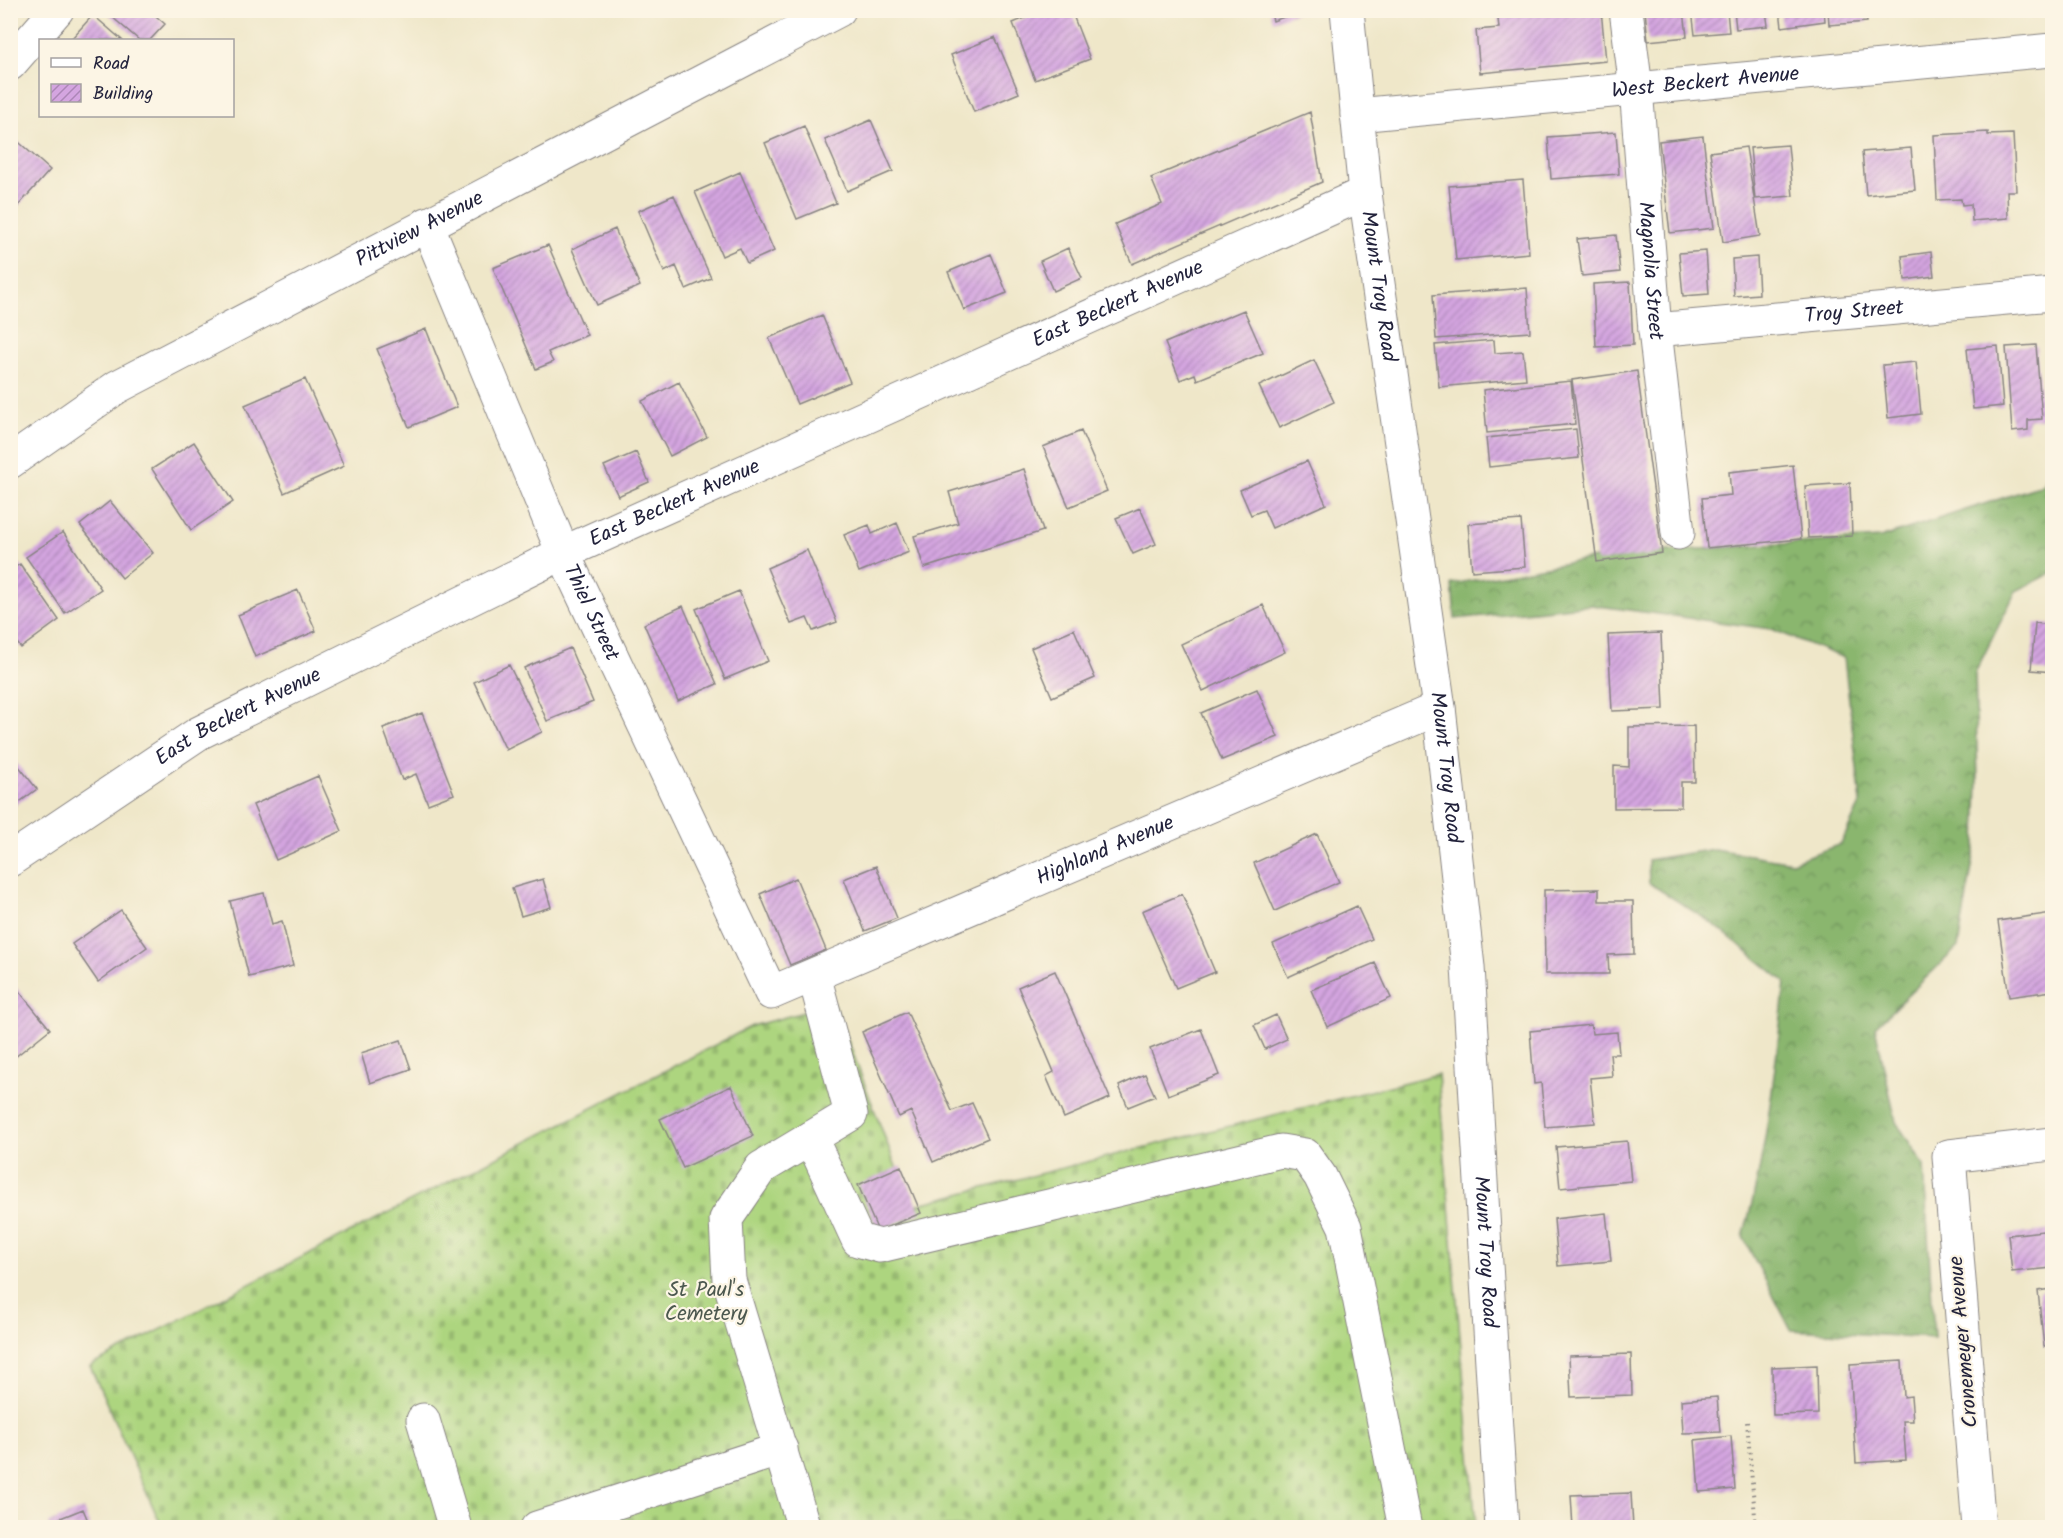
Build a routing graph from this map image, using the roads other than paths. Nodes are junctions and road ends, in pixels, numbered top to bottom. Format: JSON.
{"nodes":[{"id":1,"x":57,"y":10,"type":"edge"},
{"id":2,"x":839,"y":10,"type":"edge"},
{"id":3,"x":1347,"y":10,"type":"edge"},
{"id":4,"x":1626,"y":10,"type":"edge"},
{"id":5,"x":2052,"y":50,"type":"edge"},
{"id":6,"x":10,"y":64,"type":"edge"},
{"id":7,"x":1636,"y":88,"type":"junction"},
{"id":8,"x":1357,"y":115,"type":"junction"},
{"id":9,"x":1365,"y":193,"type":"junction"},
{"id":10,"x":427,"y":224,"type":"junction"},
{"id":11,"x":2052,"y":294,"type":"edge"},
{"id":12,"x":1655,"y":330,"type":"junction"},
{"id":13,"x":10,"y":462,"type":"edge"},
{"id":14,"x":1678,"y":533,"type":"dead end"},
{"id":15,"x":563,"y":553,"type":"junction"},
{"id":16,"x":1439,"y":708,"type":"junction"},
{"id":17,"x":10,"y":860,"type":"edge"},
{"id":18,"x":814,"y":975,"type":"junction"},
{"id":19,"x":771,"y":993,"type":"joint"},
{"id":20,"x":811,"y":1138,"type":"junction"},
{"id":21,"x":2052,"y":1144,"type":"edge"},
{"id":22,"x":423,"y":1420,"type":"dead end"},
{"id":23,"x":780,"y":1449,"type":"junction"},
{"id":24,"x":455,"y":1527,"type":"edge"},
{"id":25,"x":537,"y":1527,"type":"edge"},
{"id":26,"x":804,"y":1527,"type":"edge"},
{"id":27,"x":1405,"y":1527,"type":"edge"},
{"id":28,"x":1502,"y":1527,"type":"edge"},
{"id":29,"x":1979,"y":1527,"type":"edge"}],
"edges":[{"from":1,"to":6,"type":"street"},
{"from":2,"to":10,"type":"street","name":"Pittview Avenue"},
{"from":3,"to":8,"type":"street","name":"Mount Troy Road"},
{"from":4,"to":7,"type":"street","name":"Magnolia Street"},
{"from":5,"to":7,"type":"street","name":"West Beckert Avenue"},
{"from":7,"to":8,"type":"street","name":"West Beckert Avenue"},
{"from":7,"to":12,"type":"street","name":"Magnolia Street"},
{"from":8,"to":9,"type":"street","name":"Mount Troy Road"},
{"from":9,"to":15,"type":"street","name":"East Beckert Avenue"},
{"from":9,"to":16,"type":"street","name":"Mount Troy Road"},
{"from":10,"to":13,"type":"street","name":"Pittview Avenue"},
{"from":10,"to":15,"type":"street","name":"Thiel Street"},
{"from":11,"to":12,"type":"street","name":"Troy Street"},
{"from":12,"to":14,"type":"street","name":"Magnolia Street"},
{"from":15,"to":17,"type":"street","name":"East Beckert Avenue"},
{"from":15,"to":19,"type":"street","name":"Thiel Street"},
{"from":16,"to":18,"type":"street","name":"Highland Avenue"},
{"from":16,"to":28,"type":"street","name":"Mount Troy Road"},
{"from":18,"to":19,"type":"street","name":"Highland Avenue"},
{"from":18,"to":20,"type":"street"},
{"from":20,"to":23,"type":"street"},
{"from":20,"to":27,"type":"street"},
{"from":21,"to":29,"type":"street","name":"Cronemeyer Avenue"},
{"from":22,"to":24,"type":"street"},
{"from":23,"to":25,"type":"street"},
{"from":23,"to":26,"type":"street"}]}
